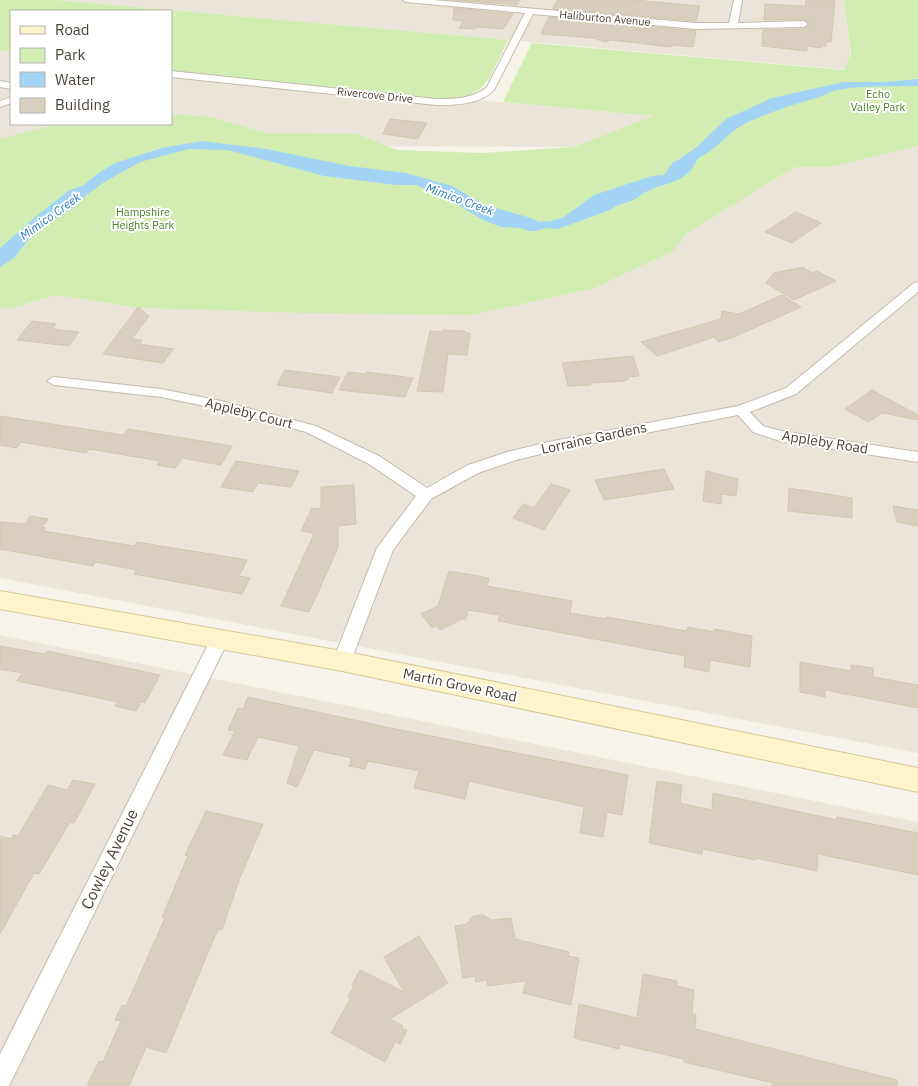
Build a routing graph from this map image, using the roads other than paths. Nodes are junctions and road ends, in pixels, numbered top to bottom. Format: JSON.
{"nodes":[{"id":1,"x":406,"y":0,"type":"edge"},
{"id":2,"x":738,"y":0,"type":"edge"},
{"id":3,"x":455,"y":2,"type":"edge"},
{"id":4,"x":530,"y":12,"type":"junction"},
{"id":5,"x":804,"y":24,"type":"dead end"},
{"id":6,"x":734,"y":26,"type":"junction"},
{"id":7,"x":172,"y":74,"type":"edge"},
{"id":8,"x":918,"y":286,"type":"edge"},
{"id":9,"x":54,"y":381,"type":"dead end"},
{"id":10,"x":741,"y":410,"type":"junction"},
{"id":11,"x":918,"y":457,"type":"edge"},
{"id":12,"x":426,"y":495,"type":"junction"},
{"id":13,"x":0,"y":600,"type":"edge"},
{"id":14,"x":220,"y":639,"type":"junction"},
{"id":15,"x":342,"y":661,"type":"junction"},
{"id":16,"x":918,"y":780,"type":"edge"},
{"id":17,"x":0,"y":1079,"type":"edge"}],
"edges":[{"from":1,"to":3,"type":"street","name":"Haliburton Avenue"},
{"from":2,"to":6,"type":"street"},
{"from":3,"to":4,"type":"street","name":"Haliburton Avenue"},
{"from":4,"to":6,"type":"street","name":"Haliburton Avenue"},
{"from":4,"to":7,"type":"street","name":"Rivercove Drive"},
{"from":5,"to":6,"type":"street","name":"Haliburton Avenue"},
{"from":8,"to":10,"type":"street","name":"Lorraine Gardens"},
{"from":9,"to":12,"type":"street","name":"Appleby Court"},
{"from":10,"to":11,"type":"street","name":"Appleby Road"},
{"from":10,"to":12,"type":"street","name":"Lorraine Gardens"},
{"from":12,"to":15,"type":"street","name":"Lorraine Gardens"},
{"from":13,"to":14,"type":"main road","name":"Martin Grove Road"},
{"from":14,"to":15,"type":"main road","name":"Martin Grove Road"},
{"from":14,"to":17,"type":"street","name":"Cowley Avenue"},
{"from":15,"to":16,"type":"main road","name":"Martin Grove Road"}]}
